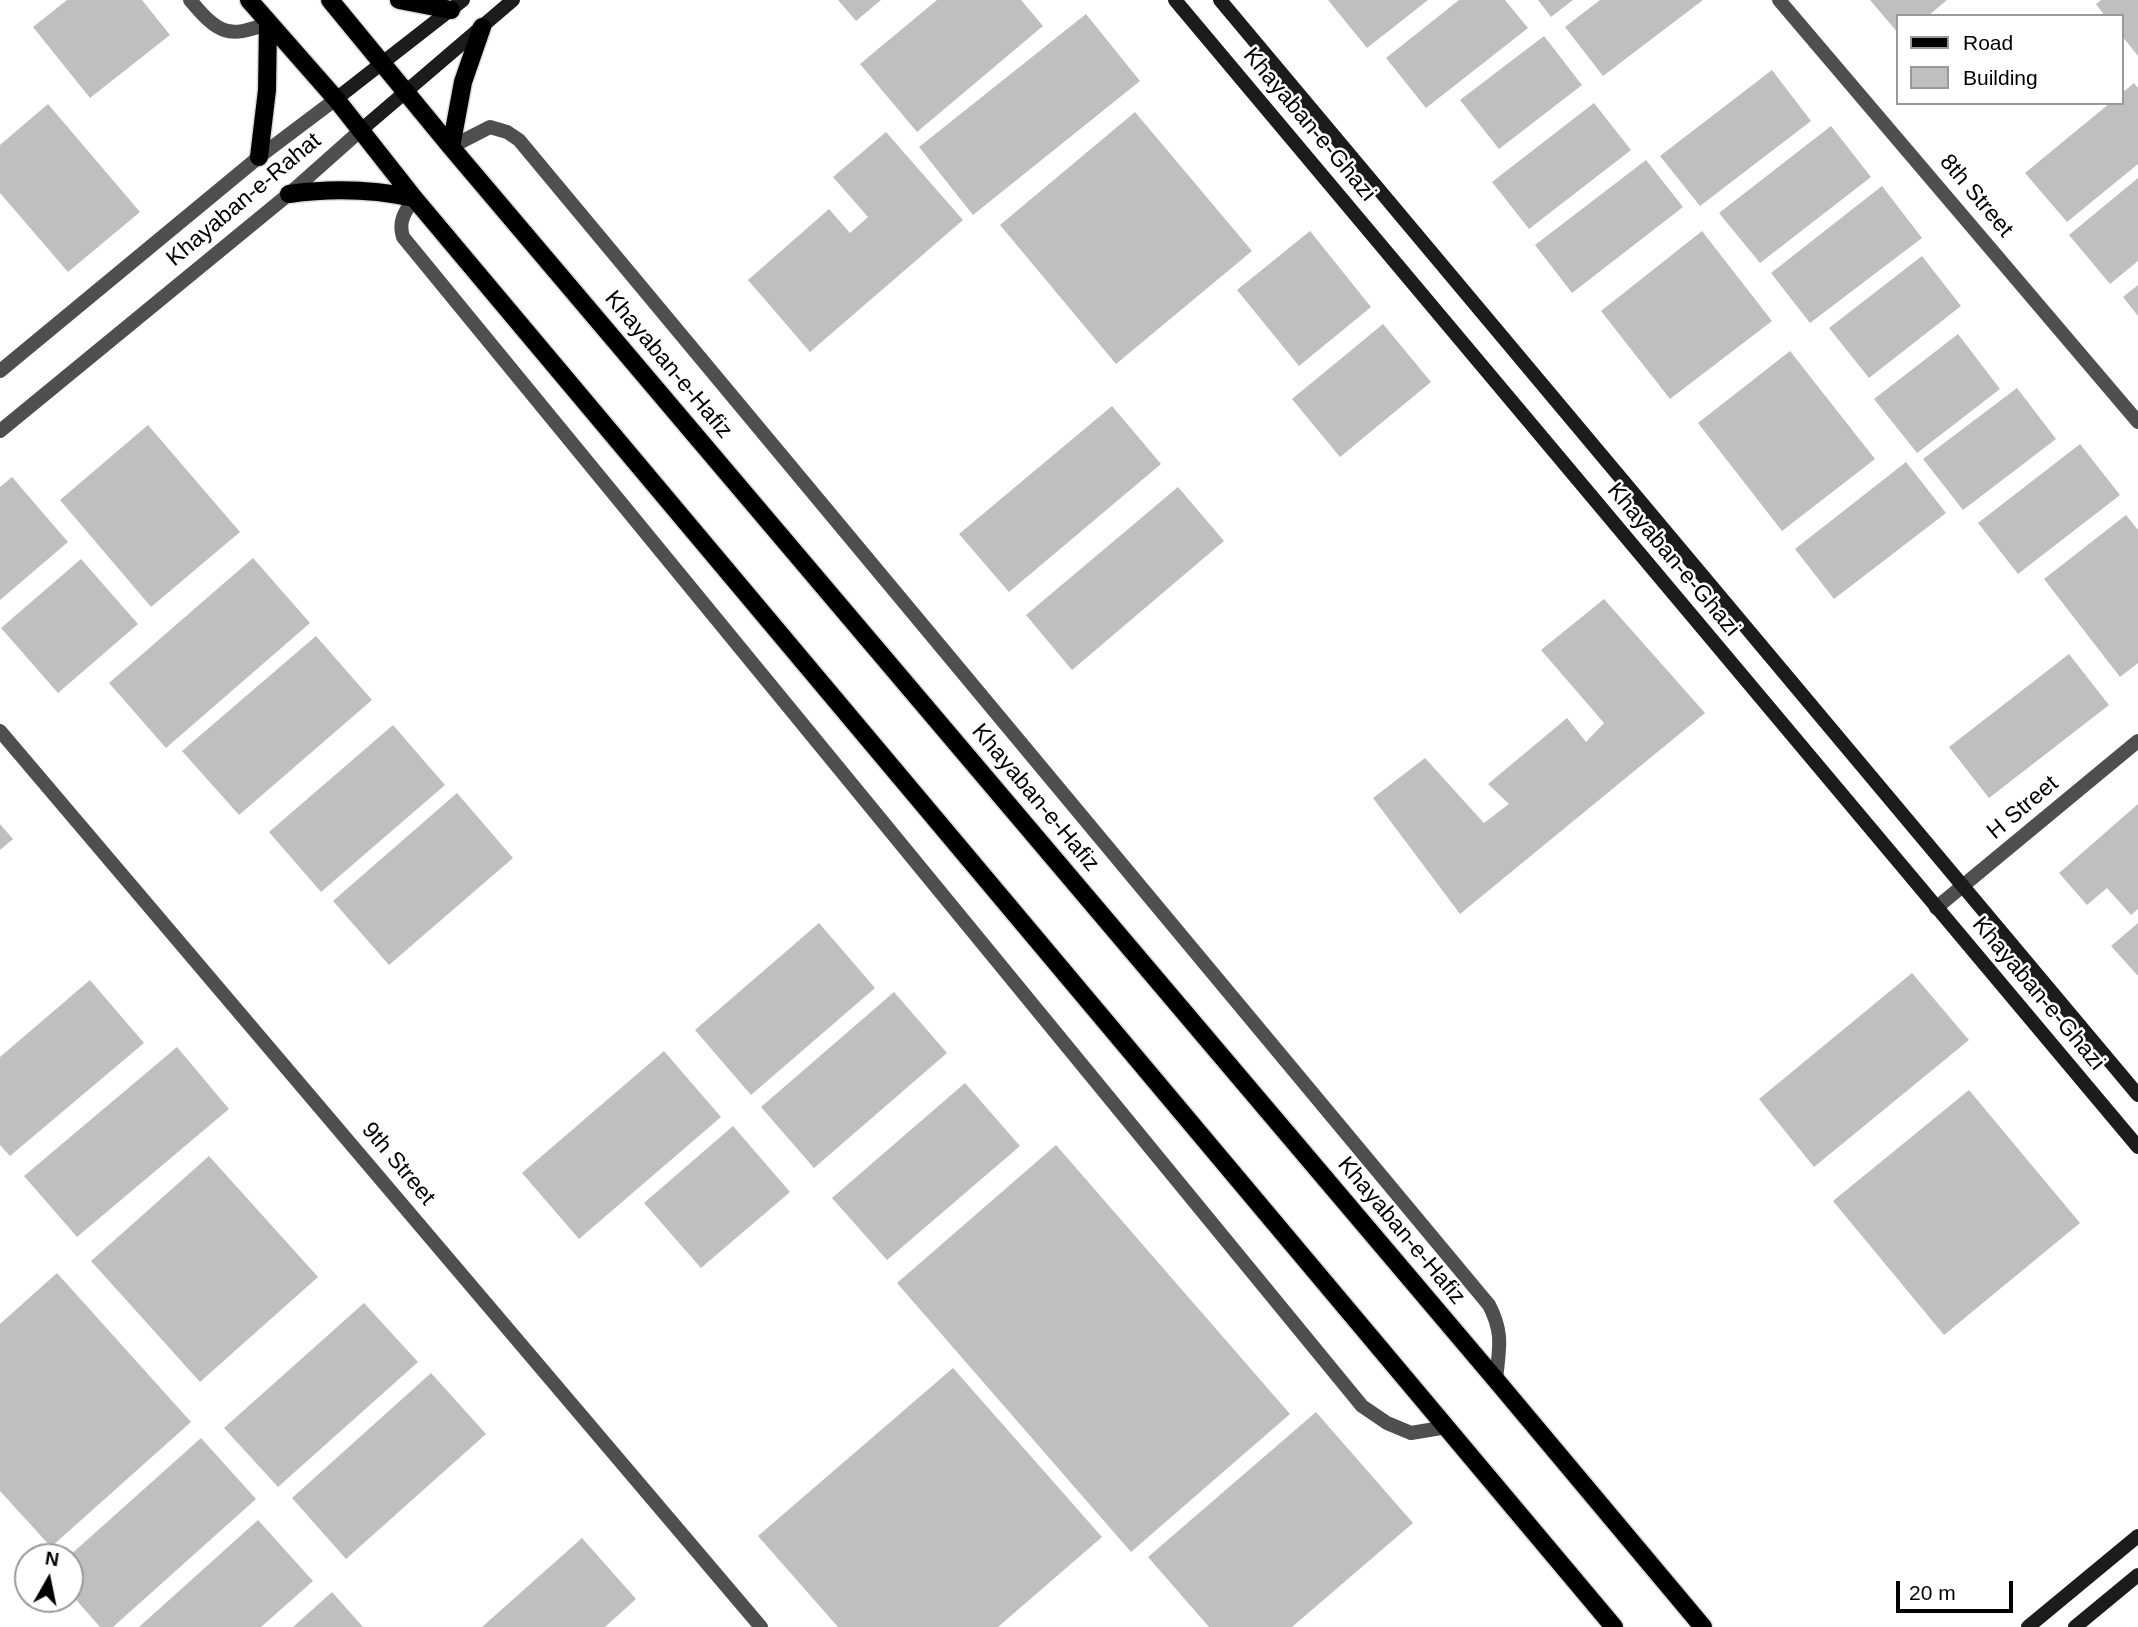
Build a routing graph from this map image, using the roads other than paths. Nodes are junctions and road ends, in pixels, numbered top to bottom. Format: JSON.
{"nodes":[{"id":1,"x":190,"y":0,"type":"edge"},
{"id":2,"x":248,"y":0,"type":"edge"},
{"id":3,"x":330,"y":0,"type":"edge"},
{"id":4,"x":399,"y":0,"type":"edge"},
{"id":5,"x":513,"y":0,"type":"edge"},
{"id":6,"x":1175,"y":0,"type":"edge"},
{"id":7,"x":1220,"y":0,"type":"edge"},
{"id":8,"x":1779,"y":0,"type":"edge"},
{"id":9,"x":457,"y":5,"type":"edge"},
{"id":10,"x":268,"y":23,"type":"junction"},
{"id":11,"x":482,"y":27,"type":"junction"},
{"id":12,"x":381,"y":62,"type":"junction"},
{"id":13,"x":406,"y":93,"type":"junction"},
{"id":14,"x":336,"y":99,"type":"junction"},
{"id":15,"x":361,"y":130,"type":"junction"},
{"id":16,"x":451,"y":147,"type":"junction"},
{"id":17,"x":259,"y":157,"type":"junction"},
{"id":18,"x":289,"y":194,"type":"junction"},
{"id":19,"x":414,"y":198,"type":"junction"},
{"id":20,"x":0,"y":371,"type":"edge"},
{"id":21,"x":2138,"y":422,"type":"edge"},
{"id":22,"x":0,"y":431,"type":"edge"},
{"id":23,"x":0,"y":731,"type":"edge"},
{"id":24,"x":2138,"y":741,"type":"edge"},
{"id":25,"x":1964,"y":886,"type":"junction"},
{"id":26,"x":1936,"y":908,"type":"junction"},
{"id":27,"x":2138,"y":1095,"type":"edge"},
{"id":28,"x":2138,"y":1147,"type":"edge"},
{"id":29,"x":1496,"y":1380,"type":"junction"},
{"id":30,"x":1447,"y":1427,"type":"junction"},
{"id":31,"x":2138,"y":1536,"type":"edge"},
{"id":32,"x":2138,"y":1575,"type":"edge"},
{"id":33,"x":761,"y":1627,"type":"edge"},
{"id":34,"x":1614,"y":1627,"type":"edge"},
{"id":35,"x":1703,"y":1627,"type":"edge"},
{"id":36,"x":2028,"y":1627,"type":"edge"},
{"id":37,"x":2075,"y":1627,"type":"edge"}],
"edges":[{"from":1,"to":10,"type":"street"},
{"from":2,"to":10,"type":"main road"},
{"from":3,"to":12,"type":"main road","name":"Khayaban-e-Hafiz"},
{"from":4,"to":9,"type":"main road"},
{"from":5,"to":11,"type":"street","name":"Khayaban-e-Rahat"},
{"from":6,"to":26,"type":"street","name":"Khayaban-e-Ghazi"},
{"from":7,"to":25,"type":"street","name":"Khayaban-e-Ghazi"},
{"from":8,"to":21,"type":"street","name":"8th Street"},
{"from":9,"to":12,"type":"street","name":"Khayaban-e-Rahat"},
{"from":10,"to":14,"type":"main road"},
{"from":10,"to":17,"type":"main road"},
{"from":11,"to":13,"type":"street","name":"Khayaban-e-Rahat"},
{"from":11,"to":16,"type":"main road"},
{"from":12,"to":13,"type":"main road","name":"Khayaban-e-Hafiz"},
{"from":12,"to":14,"type":"street","name":"Khayaban-e-Rahat"},
{"from":13,"to":15,"type":"street","name":"Khayaban-e-Rahat"},
{"from":13,"to":16,"type":"main road","name":"Khayaban-e-Hafiz"},
{"from":14,"to":15,"type":"main road"},
{"from":14,"to":17,"type":"street","name":"Khayaban-e-Rahat"},
{"from":15,"to":18,"type":"street","name":"Khayaban-e-Rahat"},
{"from":15,"to":19,"type":"main road"},
{"from":16,"to":29,"type":"main road","name":"Khayaban-e-Hafiz"},
{"from":16,"to":29,"type":"street"},
{"from":17,"to":20,"type":"street","name":"Khayaban-e-Rahat"},
{"from":18,"to":19,"type":"main road"},
{"from":18,"to":22,"type":"street","name":"Khayaban-e-Rahat"},
{"from":19,"to":30,"type":"main road"},
{"from":19,"to":30,"type":"street"},
{"from":23,"to":33,"type":"street","name":"9th Street"},
{"from":24,"to":25,"type":"street","name":"H Street"},
{"from":25,"to":26,"type":"street","name":"H Street"},
{"from":25,"to":27,"type":"street","name":"Khayaban-e-Ghazi"},
{"from":26,"to":28,"type":"street","name":"Khayaban-e-Ghazi"},
{"from":29,"to":35,"type":"main road","name":"Khayaban-e-Hafiz"},
{"from":30,"to":34,"type":"main road"},
{"from":31,"to":36,"type":"street"},
{"from":32,"to":37,"type":"street"}]}
